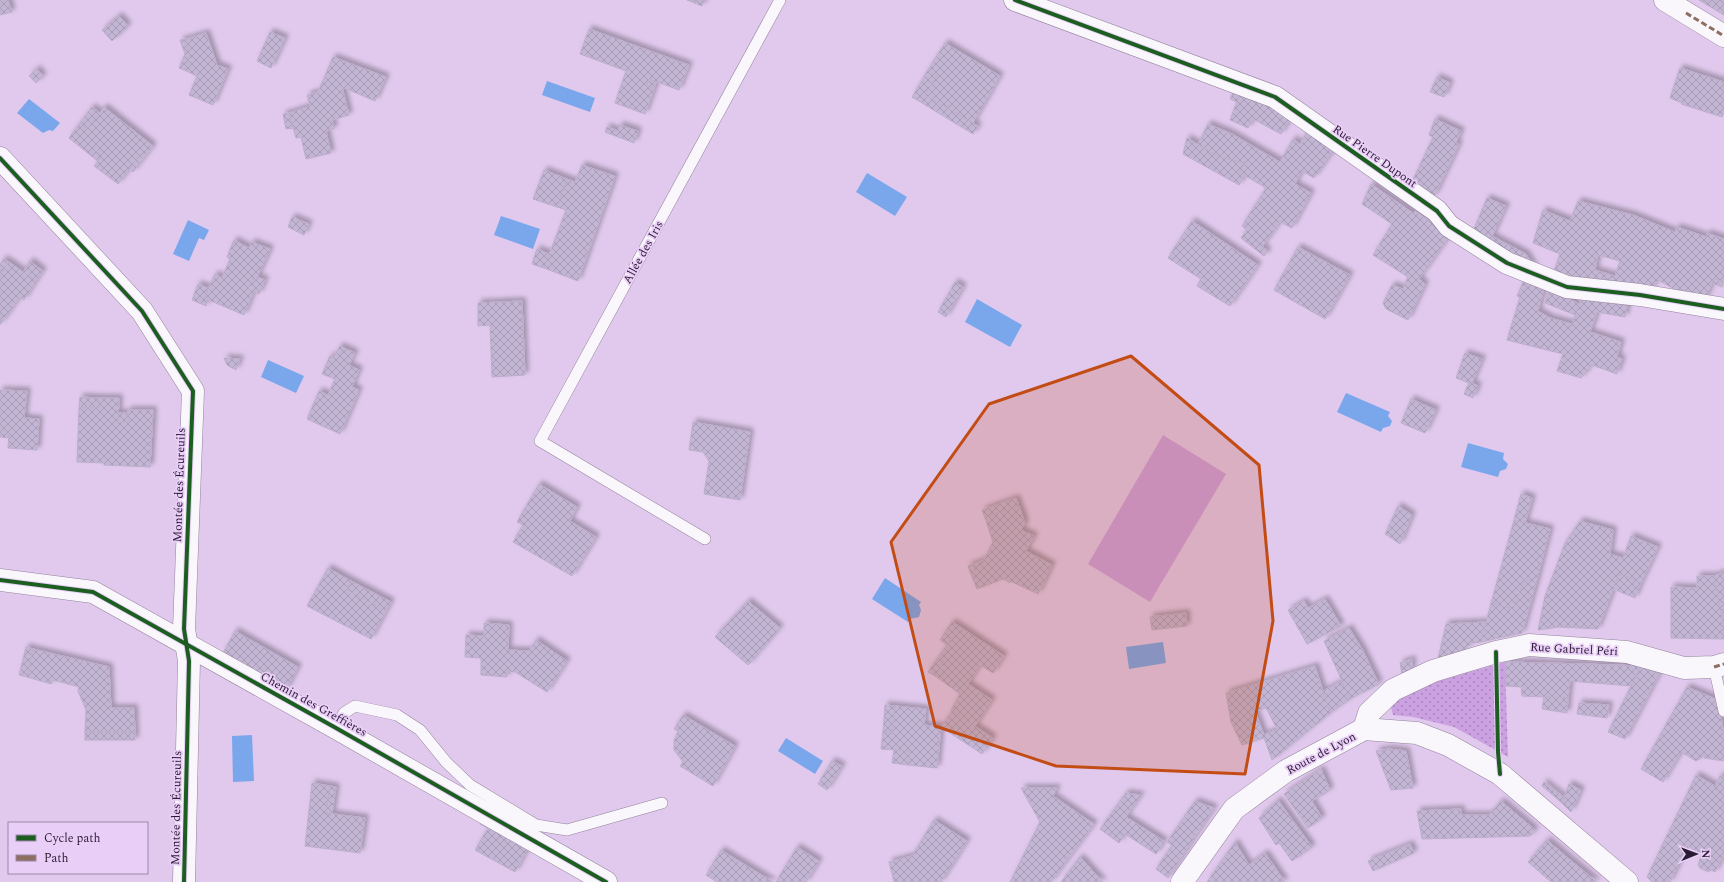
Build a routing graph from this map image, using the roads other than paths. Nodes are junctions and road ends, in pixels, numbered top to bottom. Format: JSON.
{"nodes":[{"id":1,"x":780,"y":0,"type":"edge"},
{"id":2,"x":1015,"y":0,"type":"edge"},
{"id":3,"x":1665,"y":0,"type":"edge"},
{"id":4,"x":1724,"y":36,"type":"edge"},
{"id":5,"x":0,"y":158,"type":"edge"},
{"id":6,"x":1724,"y":309,"type":"edge"},
{"id":7,"x":705,"y":539,"type":"dead end"},
{"id":8,"x":0,"y":580,"type":"edge"},
{"id":9,"x":188,"y":645,"type":"junction"},
{"id":10,"x":1721,"y":668,"type":"edge"},
{"id":11,"x":1724,"y":711,"type":"edge"},
{"id":12,"x":336,"y":728,"type":"junction"},
{"id":13,"x":1364,"y":729,"type":"junction"},
{"id":14,"x":662,"y":803,"type":"dead end"},
{"id":15,"x":184,"y":882,"type":"edge"},
{"id":16,"x":606,"y":882,"type":"edge"},
{"id":17,"x":1182,"y":882,"type":"edge"},
{"id":18,"x":1627,"y":882,"type":"edge"}],
"edges":[{"from":1,"to":7,"type":"lane","name":"Allée des Iris"},
{"from":2,"to":6,"type":"street","name":"Rue Pierre Dupont"},
{"from":3,"to":4,"type":"street"},
{"from":5,"to":9,"type":"street","name":"Montée des Écureuils"},
{"from":8,"to":9,"type":"street","name":"Chemin des Greffières"},
{"from":9,"to":12,"type":"street","name":"Chemin des Greffières"},
{"from":9,"to":15,"type":"street","name":"Montée des Écureuils"},
{"from":10,"to":11,"type":"lane"},
{"from":10,"to":13,"type":"street","name":"Rue Gabriel Péri"},
{"from":12,"to":14,"type":"lane"},
{"from":12,"to":16,"type":"street","name":"Chemin des Greffières"},
{"from":13,"to":17,"type":"street","name":"Route de Lyon"},
{"from":13,"to":18,"type":"street","name":"Route de Lyon"}]}
